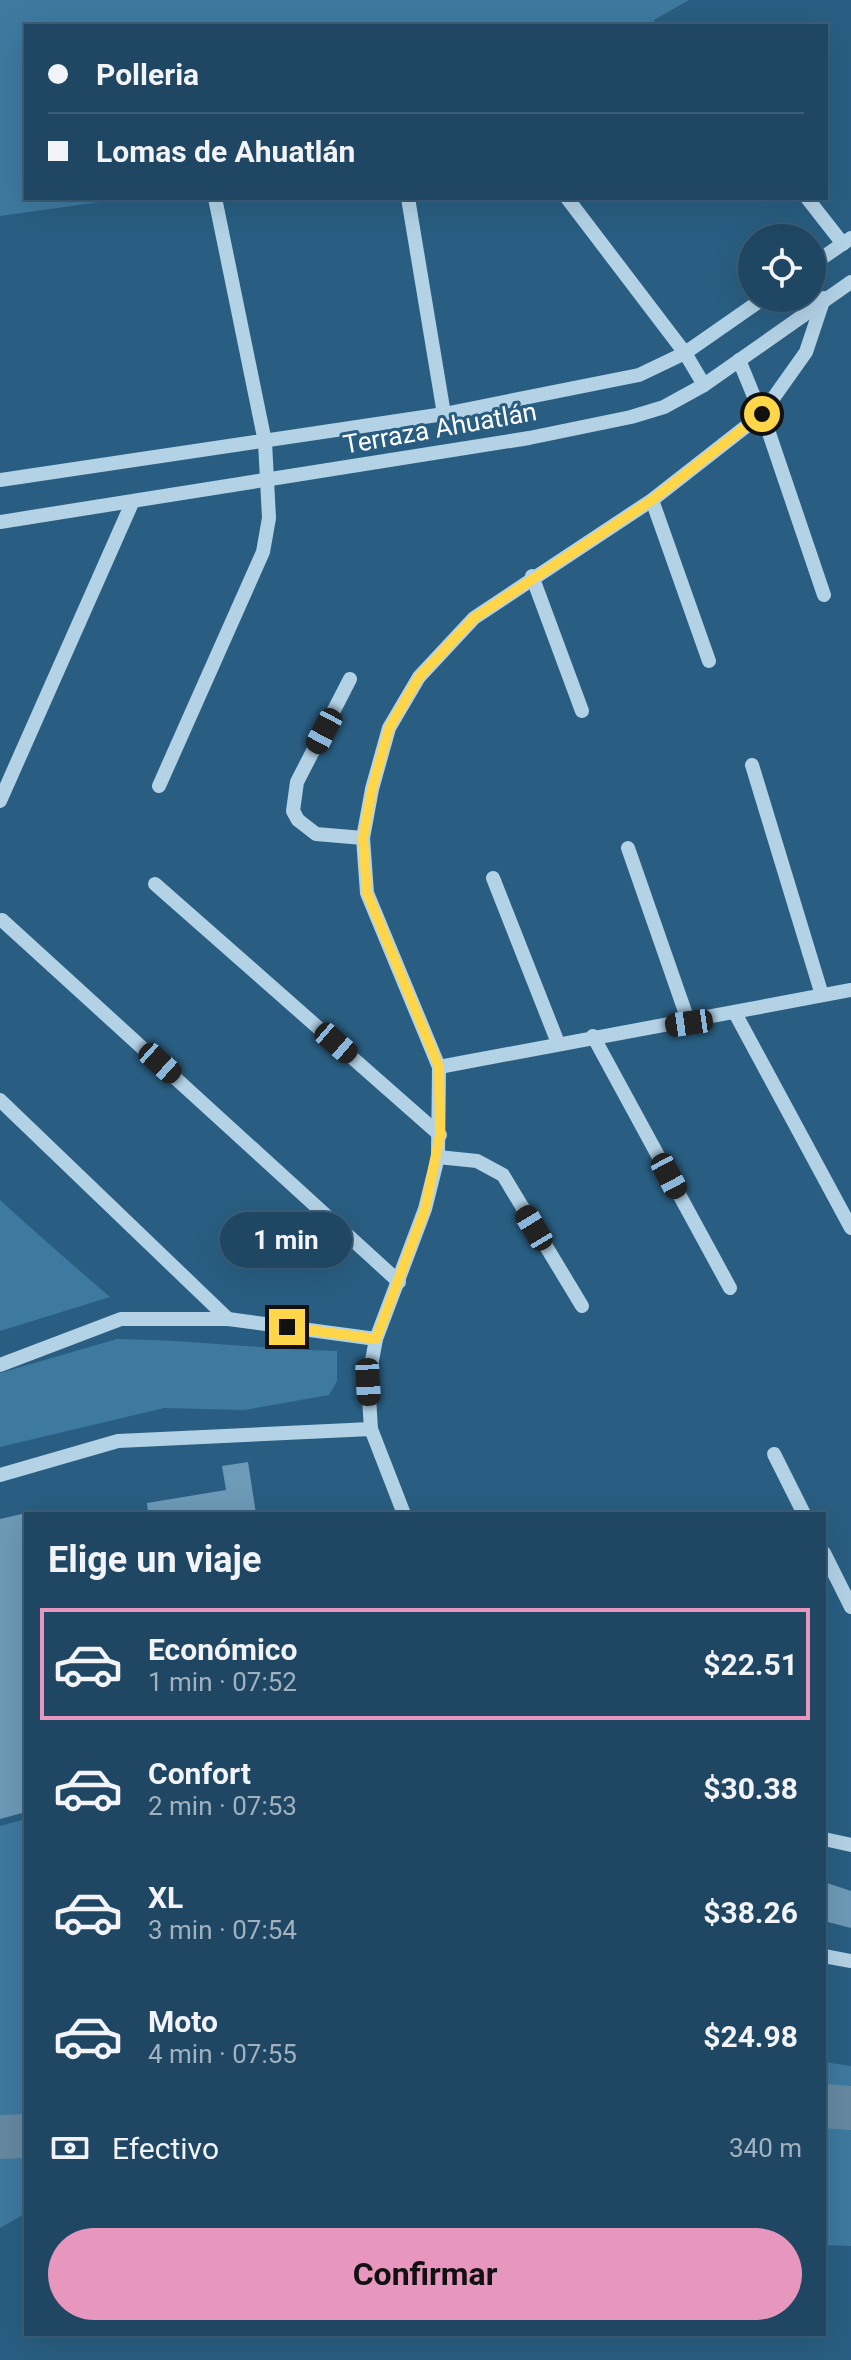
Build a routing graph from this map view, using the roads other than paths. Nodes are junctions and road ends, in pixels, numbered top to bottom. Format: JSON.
{"nodes":[{"id":1,"x":215,"y":200,"type":"edge"},
{"id":2,"x":408,"y":200,"type":"edge"},
{"id":3,"x":569,"y":200,"type":"edge"},
{"id":4,"x":809,"y":200,"type":"edge"},
{"id":5,"x":847,"y":241,"type":"edge"},
{"id":6,"x":826,"y":255,"type":"edge"},
{"id":7,"x":851,"y":282,"type":"edge"},
{"id":8,"x":826,"y":297,"type":"edge"},
{"id":9,"x":744,"y":312,"type":"edge"},
{"id":10,"x":805,"y":312,"type":"edge"},
{"id":11,"x":819,"y":312,"type":"edge"},
{"id":12,"x":685,"y":353,"type":"junction"},
{"id":13,"x":739,"y":360,"type":"junction"},
{"id":14,"x":704,"y":385,"type":"junction"},
{"id":15,"x":444,"y":414,"type":"junction"},
{"id":16,"x":762,"y":414,"type":"junction"},
{"id":17,"x":265,"y":442,"type":"junction"},
{"id":18,"x":0,"y":480,"type":"edge"},
{"id":19,"x":270,"y":481,"type":"junction"},
{"id":20,"x":652,"y":500,"type":"junction"},
{"id":21,"x":132,"y":503,"type":"junction"},
{"id":22,"x":0,"y":522,"type":"edge"},
{"id":23,"x":532,"y":576,"type":"junction"},
{"id":24,"x":824,"y":595,"type":"dead end"},
{"id":25,"x":709,"y":661,"type":"dead end"},
{"id":26,"x":350,"y":679,"type":"dead end"},
{"id":27,"x":582,"y":711,"type":"dead end"},
{"id":28,"x":752,"y":765,"type":"dead end"},
{"id":29,"x":159,"y":786,"type":"dead end"},
{"id":30,"x":0,"y":801,"type":"edge"},
{"id":31,"x":363,"y":838,"type":"junction"},
{"id":32,"x":628,"y":848,"type":"dead end"},
{"id":33,"x":493,"y":878,"type":"dead end"},
{"id":34,"x":155,"y":884,"type":"dead end"},
{"id":35,"x":2,"y":920,"type":"dead end"},
{"id":36,"x":851,"y":990,"type":"edge"},
{"id":37,"x":822,"y":995,"type":"junction"},
{"id":38,"x":735,"y":1013,"type":"junction"},
{"id":39,"x":689,"y":1023,"type":"junction"},
{"id":40,"x":593,"y":1036,"type":"junction"},
{"id":41,"x":558,"y":1043,"type":"junction"},
{"id":42,"x":439,"y":1067,"type":"junction"},
{"id":43,"x":0,"y":1100,"type":"edge"},
{"id":44,"x":440,"y":1135,"type":"junction"},
{"id":45,"x":438,"y":1157,"type":"junction"},
{"id":46,"x":851,"y":1228,"type":"edge"},
{"id":47,"x":399,"y":1282,"type":"junction"},
{"id":48,"x":730,"y":1288,"type":"dead end"},
{"id":49,"x":582,"y":1306,"type":"dead end"},
{"id":50,"x":228,"y":1319,"type":"junction"},
{"id":51,"x":376,"y":1339,"type":"junction"},
{"id":52,"x":0,"y":1365,"type":"edge"},
{"id":53,"x":371,"y":1429,"type":"junction"},
{"id":54,"x":774,"y":1454,"type":"dead end"},
{"id":55,"x":0,"y":1475,"type":"edge"},
{"id":56,"x":403,"y":1512,"type":"edge"},
{"id":57,"x":803,"y":1512,"type":"edge"},
{"id":58,"x":826,"y":1557,"type":"edge"},
{"id":59,"x":851,"y":1607,"type":"edge"},
{"id":60,"x":826,"y":1838,"type":"edge"},
{"id":61,"x":851,"y":1845,"type":"edge"},
{"id":62,"x":826,"y":1956,"type":"edge"},
{"id":63,"x":851,"y":1961,"type":"edge"}],
"edges":[{"from":1,"to":17,"type":"street"},
{"from":2,"to":15,"type":"street"},
{"from":3,"to":12,"type":"street"},
{"from":4,"to":5,"type":"street"},
{"from":5,"to":6,"type":"street"},
{"from":7,"to":8,"type":"street","name":"Terraza Ahuatlán"},
{"from":9,"to":12,"type":"street","name":"Terraza Ahuatlán"},
{"from":10,"to":13,"type":"street","name":"Terraza Ahuatlán"},
{"from":11,"to":16,"type":"street"},
{"from":12,"to":14,"type":"street"},
{"from":12,"to":15,"type":"street","name":"Terraza Ahuatlán"},
{"from":13,"to":14,"type":"street","name":"Terraza Ahuatlán"},
{"from":13,"to":16,"type":"street"},
{"from":14,"to":19,"type":"street","name":"Terraza Ahuatlán"},
{"from":15,"to":17,"type":"street","name":"Terraza Ahuatlán"},
{"from":16,"to":20,"type":"street"},
{"from":16,"to":24,"type":"street"},
{"from":17,"to":18,"type":"street","name":"Terraza Ahuatlán"},
{"from":17,"to":19,"type":"street"},
{"from":19,"to":21,"type":"street","name":"Terraza Ahuatlán"},
{"from":19,"to":29,"type":"street"},
{"from":20,"to":23,"type":"street"},
{"from":20,"to":25,"type":"street"},
{"from":21,"to":22,"type":"street","name":"Terraza Ahuatlán"},
{"from":21,"to":30,"type":"street"},
{"from":23,"to":27,"type":"street"},
{"from":23,"to":31,"type":"street"},
{"from":26,"to":31,"type":"street"},
{"from":28,"to":37,"type":"street"},
{"from":31,"to":42,"type":"street"},
{"from":32,"to":39,"type":"street"},
{"from":33,"to":41,"type":"street"},
{"from":34,"to":44,"type":"street"},
{"from":35,"to":47,"type":"street"},
{"from":36,"to":37,"type":"street"},
{"from":37,"to":38,"type":"street"},
{"from":38,"to":39,"type":"street"},
{"from":38,"to":46,"type":"street"},
{"from":39,"to":40,"type":"street"},
{"from":40,"to":41,"type":"street"},
{"from":40,"to":48,"type":"street"},
{"from":41,"to":42,"type":"street"},
{"from":42,"to":44,"type":"street"},
{"from":43,"to":50,"type":"street"},
{"from":44,"to":45,"type":"street"},
{"from":45,"to":47,"type":"street"},
{"from":45,"to":49,"type":"street"},
{"from":47,"to":51,"type":"street"},
{"from":50,"to":51,"type":"street"},
{"from":50,"to":52,"type":"street"},
{"from":51,"to":53,"type":"street"},
{"from":53,"to":55,"type":"street"},
{"from":53,"to":56,"type":"street"},
{"from":54,"to":57,"type":"street"},
{"from":58,"to":59,"type":"street"},
{"from":60,"to":61,"type":"street"},
{"from":62,"to":63,"type":"street"}]}
